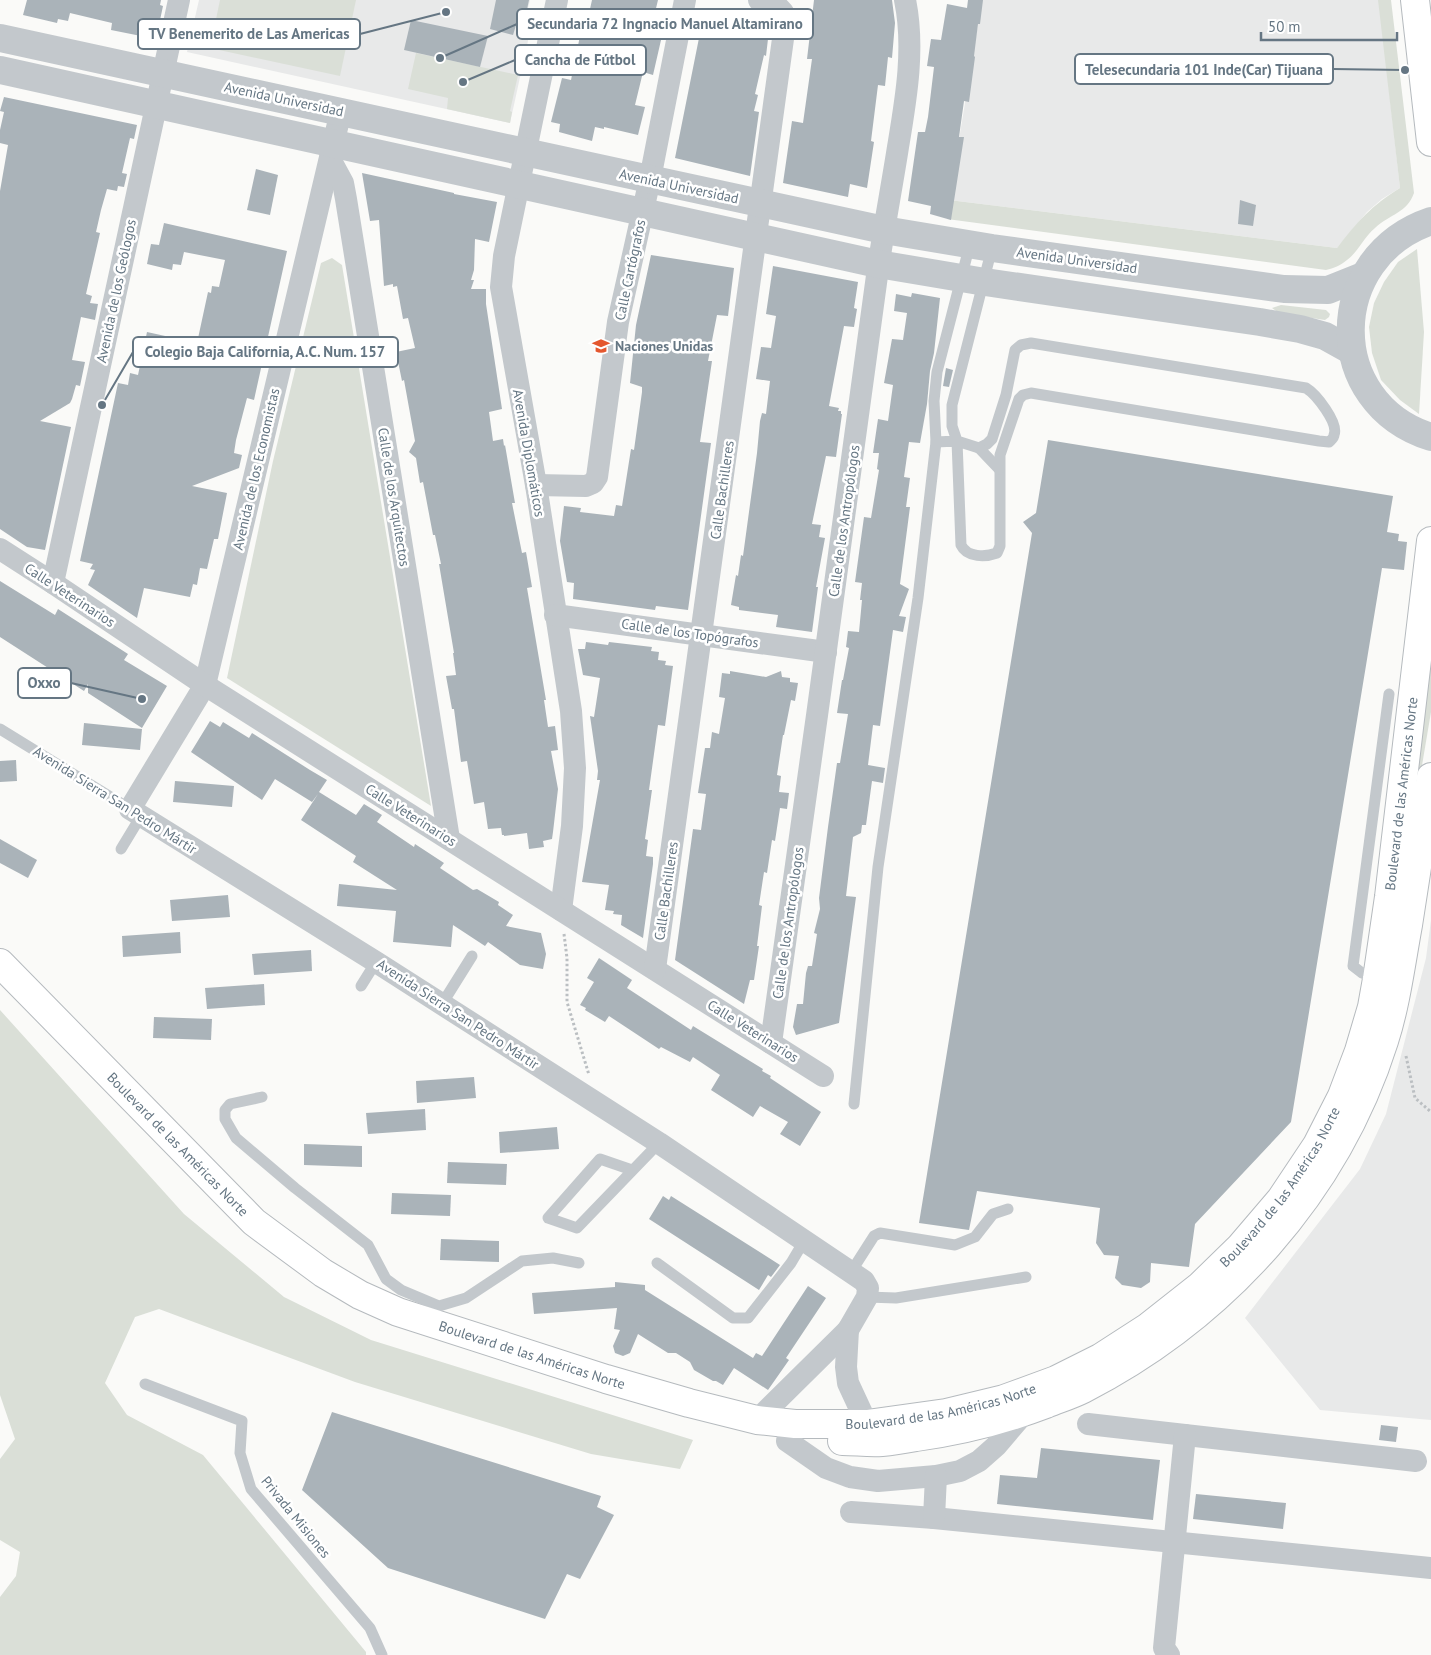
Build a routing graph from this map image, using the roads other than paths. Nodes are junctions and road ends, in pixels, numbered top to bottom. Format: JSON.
{"nodes":[{"id":1,"x":179,"y":0,"type":"edge"},
{"id":2,"x":557,"y":0,"type":"edge"},
{"id":3,"x":685,"y":0,"type":"edge"},
{"id":4,"x":759,"y":0,"type":"edge"},
{"id":5,"x":905,"y":0,"type":"edge"},
{"id":6,"x":1416,"y":0,"type":"edge"},
{"id":7,"x":0,"y":38,"type":"edge"},
{"id":8,"x":0,"y":70,"type":"edge"},
{"id":9,"x":163,"y":73,"type":"junction"},
{"id":10,"x":156,"y":104,"type":"junction"},
{"id":11,"x":341,"y":111,"type":"junction"},
{"id":12,"x":1431,"y":142,"type":"edge"},
{"id":13,"x":332,"y":151,"type":"junction"},
{"id":14,"x":525,"y":152,"type":"junction"},
{"id":15,"x":650,"y":179,"type":"junction"},
{"id":16,"x":518,"y":185,"type":"junction"},
{"id":17,"x":761,"y":204,"type":"junction"},
{"id":18,"x":643,"y":212,"type":"junction"},
{"id":19,"x":1431,"y":221,"type":"edge"},
{"id":20,"x":884,"y":230,"type":"junction"},
{"id":21,"x":756,"y":238,"type":"junction"},
{"id":22,"x":981,"y":246,"type":"junction"},
{"id":23,"x":878,"y":264,"type":"junction"},
{"id":24,"x":1363,"y":276,"type":"junction"},
{"id":25,"x":973,"y":280,"type":"junction"},
{"id":26,"x":1352,"y":351,"type":"junction"},
{"id":27,"x":1431,"y":437,"type":"edge"},
{"id":28,"x":957,"y":441,"type":"junction"},
{"id":29,"x":936,"y":442,"type":"junction"},
{"id":30,"x":979,"y":448,"type":"junction"},
{"id":31,"x":999,"y":469,"type":"junction"},
{"id":32,"x":536,"y":485,"type":"junction"},
{"id":33,"x":1431,"y":541,"type":"edge"},
{"id":34,"x":0,"y":549,"type":"edge"},
{"id":35,"x":53,"y":583,"type":"junction"},
{"id":36,"x":555,"y":615,"type":"junction"},
{"id":37,"x":702,"y":635,"type":"junction"},
{"id":38,"x":826,"y":652,"type":"junction"},
{"id":39,"x":205,"y":685,"type":"junction"},
{"id":40,"x":1389,"y":694,"type":"dead end"},
{"id":41,"x":0,"y":728,"type":"edge"},
{"id":42,"x":1431,"y":777,"type":"edge"},
{"id":43,"x":135,"y":813,"type":"junction"},
{"id":44,"x":449,"y":839,"type":"junction"},
{"id":45,"x":121,"y":849,"type":"dead end"},
{"id":46,"x":561,"y":910,"type":"junction"},
{"id":47,"x":472,"y":956,"type":"dead end"},
{"id":48,"x":376,"y":962,"type":"junction"},
{"id":49,"x":0,"y":963,"type":"edge"},
{"id":50,"x":655,"y":969,"type":"junction"},
{"id":51,"x":1377,"y":979,"type":"junction"},
{"id":52,"x":361,"y":986,"type":"dead end"},
{"id":53,"x":0,"y":988,"type":"edge"},
{"id":54,"x":442,"y":1004,"type":"junction"},
{"id":55,"x":771,"y":1043,"type":"junction"},
{"id":56,"x":824,"y":1076,"type":"dead end"},
{"id":57,"x":262,"y":1097,"type":"dead end"},
{"id":58,"x":854,"y":1104,"type":"dead end"},
{"id":59,"x":659,"y":1143,"type":"junction"},
{"id":60,"x":632,"y":1170,"type":"junction"},
{"id":61,"x":1008,"y":1209,"type":"dead end"},
{"id":62,"x":804,"y":1241,"type":"junction"},
{"id":63,"x":657,"y":1263,"type":"dead end"},
{"id":64,"x":579,"y":1264,"type":"dead end"},
{"id":65,"x":851,"y":1272,"type":"junction"},
{"id":66,"x":1026,"y":1277,"type":"dead end"},
{"id":67,"x":867,"y":1297,"type":"junction"},
{"id":68,"x":848,"y":1330,"type":"junction"},
{"id":69,"x":145,"y":1384,"type":"dead end"},
{"id":70,"x":1025,"y":1412,"type":"junction"},
{"id":71,"x":757,"y":1420,"type":"junction"},
{"id":72,"x":867,"y":1424,"type":"junction"},
{"id":73,"x":1088,"y":1424,"type":"dead end"},
{"id":74,"x":1185,"y":1435,"type":"junction"},
{"id":75,"x":787,"y":1440,"type":"junction"},
{"id":76,"x":1416,"y":1461,"type":"dead end"},
{"id":77,"x":936,"y":1476,"type":"junction"},
{"id":78,"x":851,"y":1512,"type":"dead end"},
{"id":79,"x":934,"y":1518,"type":"junction"},
{"id":80,"x":1175,"y":1542,"type":"junction"},
{"id":81,"x":1431,"y":1568,"type":"edge"},
{"id":82,"x":382,"y":1655,"type":"edge"},
{"id":83,"x":1169,"y":1655,"type":"edge"}],
"edges":[{"from":1,"to":9,"type":"street","name":"Avenida de los Geólogos"},
{"from":2,"to":14,"type":"street","name":"Avenida Diplomáticos"},
{"from":3,"to":15,"type":"street","name":"Calle Cartógrafos"},
{"from":4,"to":17,"type":"street","name":"Calle Bachilleres"},
{"from":5,"to":20,"type":"street","name":"Calle de los Antropólogos"},
{"from":6,"to":12,"type":"main road"},
{"from":7,"to":9,"type":"street","name":"Avenida Universidad"},
{"from":8,"to":10,"type":"street"},
{"from":9,"to":10,"type":"street","name":"Avenida de los Geólogos"},
{"from":9,"to":11,"type":"street","name":"Avenida Universidad"},
{"from":10,"to":13,"type":"street"},
{"from":10,"to":35,"type":"street","name":"Avenida de los Geólogos"},
{"from":11,"to":13,"type":"street","name":"Avenida de los Economistas"},
{"from":11,"to":14,"type":"street","name":"Avenida Universidad"},
{"from":13,"to":16,"type":"street"},
{"from":13,"to":39,"type":"street","name":"Avenida de los Economistas"},
{"from":13,"to":44,"type":"street","name":"Calle de los Arquitectos"},
{"from":14,"to":15,"type":"street","name":"Avenida Universidad"},
{"from":14,"to":16,"type":"street","name":"Avenida Diplomáticos"},
{"from":15,"to":17,"type":"street","name":"Avenida Universidad"},
{"from":15,"to":18,"type":"street","name":"Calle Cartógrafos"},
{"from":16,"to":18,"type":"street"},
{"from":16,"to":32,"type":"street","name":"Avenida Diplomáticos"},
{"from":17,"to":20,"type":"street","name":"Avenida Universidad"},
{"from":17,"to":21,"type":"street","name":"Calle Bachilleres"},
{"from":18,"to":21,"type":"street"},
{"from":18,"to":32,"type":"street","name":"Calle Cartógrafos"},
{"from":19,"to":24,"type":"street"},
{"from":20,"to":22,"type":"street","name":"Avenida Universidad"},
{"from":20,"to":23,"type":"street","name":"Calle de los Antropólogos"},
{"from":21,"to":23,"type":"street"},
{"from":21,"to":37,"type":"street","name":"Calle Bachilleres"},
{"from":22,"to":24,"type":"street","name":"Avenida Universidad"},
{"from":22,"to":25,"type":"lane"},
{"from":22,"to":25,"type":"lane"},
{"from":23,"to":25,"type":"street"},
{"from":23,"to":38,"type":"street","name":"Calle de los Antropólogos"},
{"from":24,"to":26,"type":"street"},
{"from":25,"to":26,"type":"street"},
{"from":25,"to":28,"type":"lane"},
{"from":25,"to":29,"type":"lane"},
{"from":26,"to":27,"type":"street"},
{"from":28,"to":29,"type":"lane"},
{"from":28,"to":30,"type":"lane"},
{"from":28,"to":31,"type":"lane"},
{"from":29,"to":58,"type":"lane"},
{"from":30,"to":31,"type":"lane"},
{"from":30,"to":31,"type":"lane"},
{"from":32,"to":36,"type":"street","name":"Avenida Diplomáticos"},
{"from":33,"to":51,"type":"main road","name":"Boulevard de las Américas Norte"},
{"from":34,"to":35,"type":"street","name":"Calle Veterinarios"},
{"from":35,"to":39,"type":"street","name":"Calle Veterinarios"},
{"from":36,"to":37,"type":"street","name":"Calle de los Topógrafos"},
{"from":36,"to":46,"type":"street","name":"Avenida Diplomáticos"},
{"from":37,"to":38,"type":"street","name":"Calle de los Topógrafos"},
{"from":37,"to":50,"type":"street","name":"Calle Bachilleres"},
{"from":38,"to":55,"type":"street","name":"Calle de los Antropólogos"},
{"from":39,"to":43,"type":"street","name":"Avenida de los Economistas"},
{"from":39,"to":44,"type":"street","name":"Calle Veterinarios"},
{"from":40,"to":51,"type":"lane"},
{"from":41,"to":43,"type":"lane","name":"Avenida Sierra San Pedro Mártir"},
{"from":42,"to":70,"type":"main road","name":"Boulevard de las Américas Norte"},
{"from":43,"to":45,"type":"lane"},
{"from":43,"to":48,"type":"street","name":"Avenida Sierra San Pedro Mártir"},
{"from":44,"to":46,"type":"street","name":"Calle Veterinarios"},
{"from":46,"to":50,"type":"street","name":"Calle Veterinarios"},
{"from":47,"to":54,"type":"lane"},
{"from":48,"to":52,"type":"lane"},
{"from":48,"to":54,"type":"street","name":"Avenida Sierra San Pedro Mártir"},
{"from":49,"to":71,"type":"main road","name":"Boulevard de las Américas Norte"},
{"from":50,"to":55,"type":"street","name":"Calle Veterinarios"},
{"from":51,"to":72,"type":"main road","name":"Boulevard de las Américas Norte"},
{"from":53,"to":75,"type":"main road","name":"Boulevard de las Américas Norte"},
{"from":54,"to":59,"type":"street","name":"Avenida Sierra San Pedro Mártir"},
{"from":55,"to":56,"type":"street","name":"Calle Veterinarios"},
{"from":57,"to":64,"type":"lane"},
{"from":59,"to":60,"type":"lane"},
{"from":59,"to":62,"type":"street","name":"Avenida Sierra San Pedro Mártir"},
{"from":60,"to":60,"type":"lane"},
{"from":61,"to":65,"type":"lane"},
{"from":62,"to":63,"type":"lane"},
{"from":62,"to":65,"type":"street","name":"Avenida Sierra San Pedro Mártir"},
{"from":65,"to":67,"type":"street","name":"Avenida Sierra San Pedro Mártir"},
{"from":66,"to":67,"type":"lane"},
{"from":67,"to":68,"type":"street"},
{"from":68,"to":71,"type":"street"},
{"from":68,"to":72,"type":"street"},
{"from":69,"to":82,"type":"lane","name":"Privada Misiones"},
{"from":70,"to":75,"type":"main road","name":"Boulevard de las Américas Norte"},
{"from":70,"to":77,"type":"street"},
{"from":71,"to":72,"type":"main road","name":"Boulevard de las Américas Norte"},
{"from":73,"to":74,"type":"street"},
{"from":74,"to":76,"type":"street"},
{"from":74,"to":80,"type":"street"},
{"from":75,"to":77,"type":"street"},
{"from":77,"to":79,"type":"street"},
{"from":78,"to":79,"type":"street"},
{"from":79,"to":80,"type":"street"},
{"from":80,"to":81,"type":"street"},
{"from":80,"to":83,"type":"street"}]}
